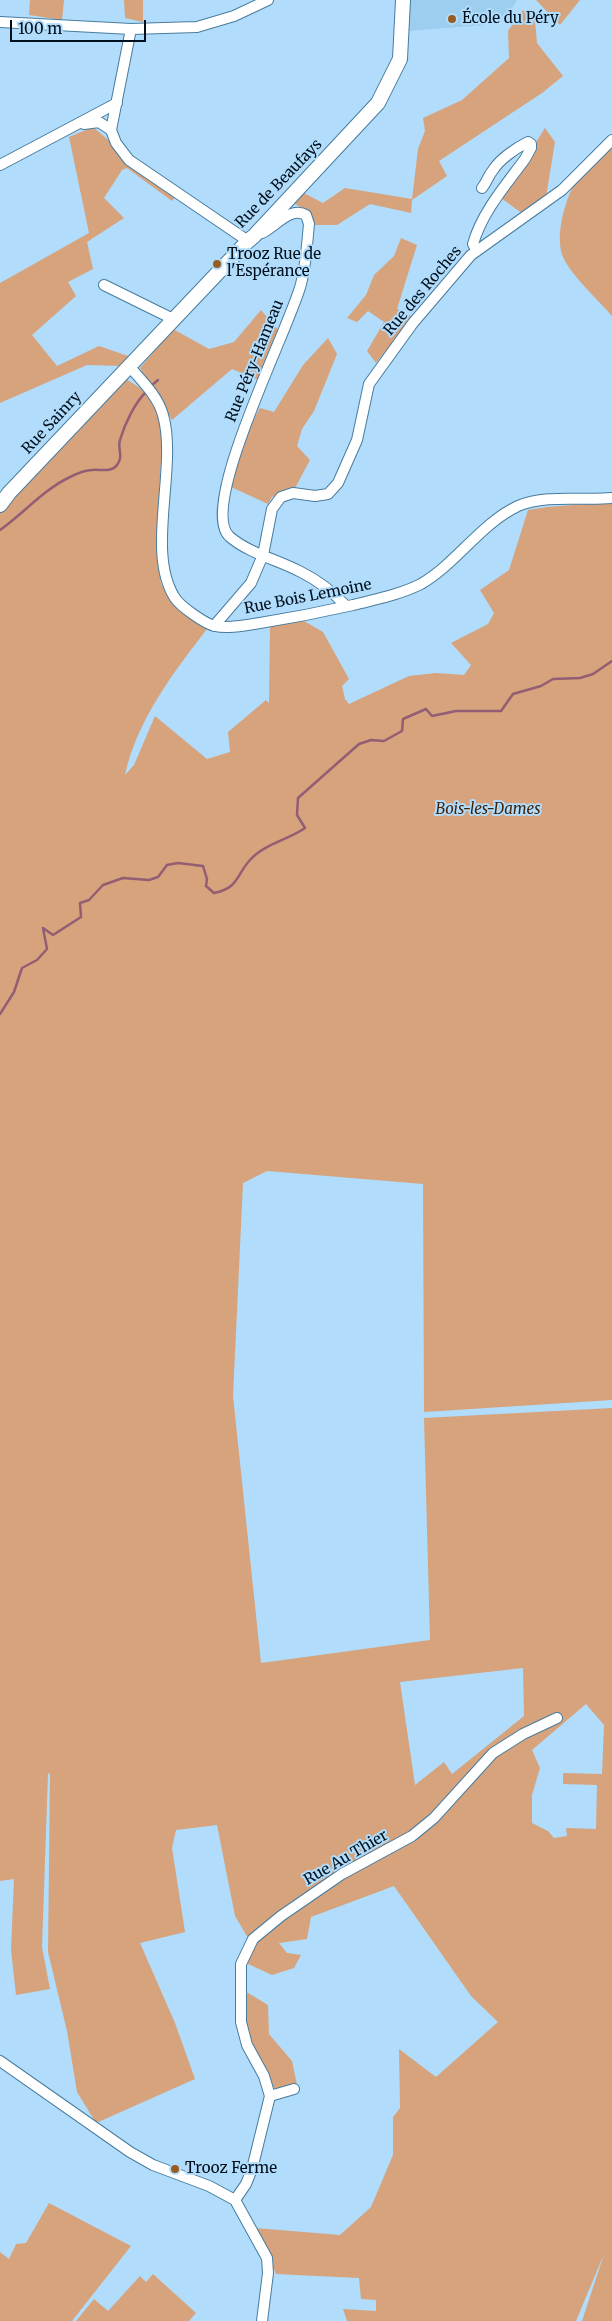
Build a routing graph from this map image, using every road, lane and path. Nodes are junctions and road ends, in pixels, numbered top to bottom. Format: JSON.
{"nodes":[{"id":1,"x":268,"y":0,"type":"edge"},
{"id":2,"x":403,"y":0,"type":"edge"},
{"id":3,"x":0,"y":22,"type":"edge"},
{"id":4,"x":130,"y":29,"type":"junction"},
{"id":5,"x":117,"y":103,"type":"junction"},
{"id":6,"x":79,"y":124,"type":"junction"},
{"id":7,"x":111,"y":130,"type":"junction"},
{"id":8,"x":612,"y":140,"type":"edge"},
{"id":9,"x":0,"y":165,"type":"edge"},
{"id":10,"x":482,"y":188,"type":"dead end"},
{"id":11,"x":251,"y":238,"type":"junction"},
{"id":12,"x":476,"y":251,"type":"junction"},
{"id":13,"x":104,"y":285,"type":"dead end"},
{"id":14,"x":173,"y":319,"type":"junction"},
{"id":15,"x":129,"y":366,"type":"junction"},
{"id":16,"x":612,"y":498,"type":"edge"},
{"id":17,"x":0,"y":505,"type":"edge"},
{"id":18,"x":263,"y":555,"type":"junction"},
{"id":19,"x":346,"y":606,"type":"junction"},
{"id":20,"x":214,"y":626,"type":"junction"},
{"id":21,"x":557,"y":1718,"type":"dead end"},
{"id":22,"x":0,"y":2061,"type":"edge"},
{"id":23,"x":294,"y":2089,"type":"dead end"},
{"id":24,"x":270,"y":2096,"type":"junction"},
{"id":25,"x":235,"y":2200,"type":"junction"},
{"id":26,"x":262,"y":2321,"type":"edge"}],
"edges":[{"from":1,"to":4,"type":"street"},
{"from":2,"to":11,"type":"street","name":"Rue de Beaufays"},
{"from":3,"to":4,"type":"street"},
{"from":4,"to":5,"type":"street"},
{"from":5,"to":6,"type":"street"},
{"from":5,"to":7,"type":"street"},
{"from":6,"to":7,"type":"street"},
{"from":6,"to":9,"type":"street"},
{"from":7,"to":11,"type":"street"},
{"from":8,"to":12,"type":"street","name":"Rue des Roches"},
{"from":10,"to":12,"type":"street"},
{"from":11,"to":14,"type":"street","name":"Rue de Beaufays"},
{"from":11,"to":18,"type":"street","name":"Rue Péry-Hameau"},
{"from":12,"to":18,"type":"street","name":"Rue des Roches"},
{"from":13,"to":14,"type":"street"},
{"from":14,"to":15,"type":"street","name":"Rue de Beaufays"},
{"from":15,"to":17,"type":"street","name":"Rue Sainry"},
{"from":15,"to":20,"type":"street"},
{"from":16,"to":19,"type":"street","name":"Rue Bois Lemoine"},
{"from":18,"to":19,"type":"street","name":"Rue Péry-Hameau"},
{"from":18,"to":20,"type":"street"},
{"from":19,"to":20,"type":"street","name":"Rue Bois Lemoine"},
{"from":21,"to":24,"type":"street","name":"Rue Au Thier"},
{"from":22,"to":25,"type":"street"},
{"from":23,"to":24,"type":"street"},
{"from":24,"to":25,"type":"street"},
{"from":25,"to":26,"type":"street"}]}
